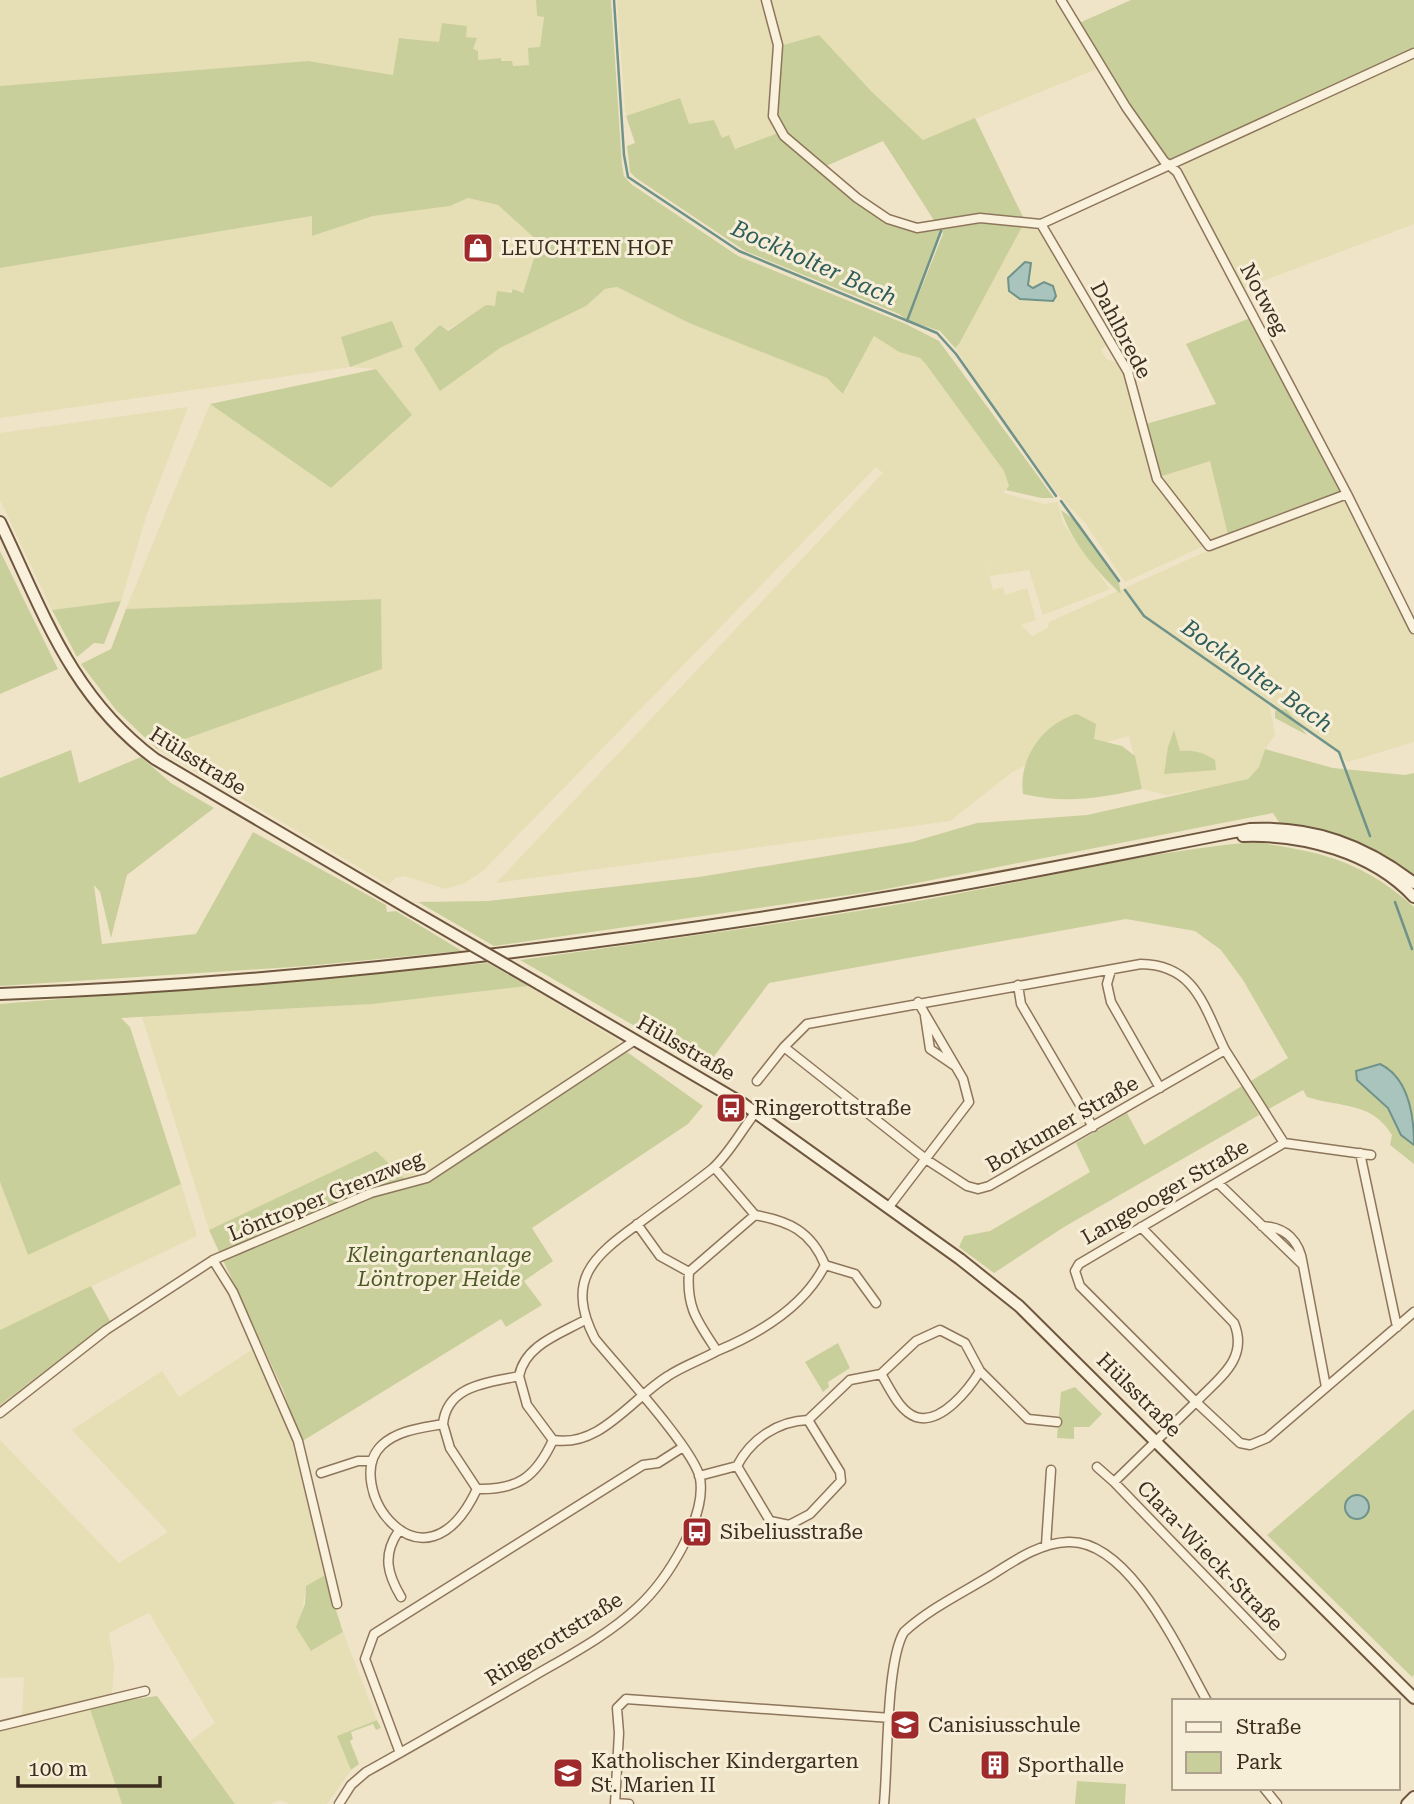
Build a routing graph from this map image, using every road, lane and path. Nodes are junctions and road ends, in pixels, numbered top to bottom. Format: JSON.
{"nodes":[{"id":1,"x":766,"y":0,"type":"edge"},
{"id":2,"x":1061,"y":0,"type":"edge"},
{"id":3,"x":1414,"y":53,"type":"edge"},
{"id":4,"x":1170,"y":164,"type":"junction"},
{"id":5,"x":1041,"y":224,"type":"junction"},
{"id":6,"x":1347,"y":494,"type":"junction"},
{"id":7,"x":0,"y":522,"type":"edge"},
{"id":8,"x":1414,"y":629,"type":"edge"},
{"id":9,"x":1208,"y":837,"type":"junction"},
{"id":10,"x":1414,"y":883,"type":"edge"},
{"id":11,"x":1414,"y":897,"type":"edge"},
{"id":12,"x":1111,"y":970,"type":"junction"},
{"id":13,"x":1018,"y":985,"type":"junction"},
{"id":14,"x":0,"y":994,"type":"edge"},
{"id":15,"x":918,"y":1002,"type":"junction"},
{"id":16,"x":925,"y":1013,"type":"junction"},
{"id":17,"x":634,"y":1041,"type":"junction"},
{"id":18,"x":784,"y":1047,"type":"junction"},
{"id":19,"x":1226,"y":1050,"type":"junction"},
{"id":20,"x":956,"y":1066,"type":"junction"},
{"id":21,"x":757,"y":1081,"type":"dead end"},
{"id":22,"x":1160,"y":1088,"type":"junction"},
{"id":23,"x":755,"y":1113,"type":"junction"},
{"id":24,"x":1093,"y":1127,"type":"junction"},
{"id":25,"x":1283,"y":1143,"type":"junction"},
{"id":26,"x":1360,"y":1153,"type":"junction"},
{"id":27,"x":1371,"y":1155,"type":"dead end"},
{"id":28,"x":927,"y":1160,"type":"junction"},
{"id":29,"x":715,"y":1167,"type":"junction"},
{"id":30,"x":1218,"y":1183,"type":"junction"},
{"id":31,"x":888,"y":1208,"type":"junction"},
{"id":32,"x":755,"y":1215,"type":"junction"},
{"id":33,"x":637,"y":1224,"type":"junction"},
{"id":34,"x":1141,"y":1227,"type":"junction"},
{"id":35,"x":213,"y":1260,"type":"junction"},
{"id":36,"x":825,"y":1265,"type":"junction"},
{"id":37,"x":689,"y":1272,"type":"junction"},
{"id":38,"x":876,"y":1303,"type":"dead end"},
{"id":39,"x":1414,"y":1312,"type":"edge"},
{"id":40,"x":585,"y":1320,"type":"junction"},
{"id":41,"x":1397,"y":1327,"type":"junction"},
{"id":42,"x":717,"y":1351,"type":"junction"},
{"id":43,"x":980,"y":1371,"type":"junction"},
{"id":44,"x":881,"y":1374,"type":"junction"},
{"id":45,"x":519,"y":1376,"type":"junction"},
{"id":46,"x":1326,"y":1387,"type":"junction"},
{"id":47,"x":642,"y":1396,"type":"junction"},
{"id":48,"x":1196,"y":1402,"type":"junction"},
{"id":49,"x":0,"y":1413,"type":"edge"},
{"id":50,"x":808,"y":1420,"type":"junction"},
{"id":51,"x":1056,"y":1422,"type":"dead end"},
{"id":52,"x":443,"y":1424,"type":"junction"},
{"id":53,"x":553,"y":1440,"type":"junction"},
{"id":54,"x":1157,"y":1440,"type":"junction"},
{"id":55,"x":683,"y":1447,"type":"junction"},
{"id":56,"x":372,"y":1461,"type":"junction"},
{"id":57,"x":737,"y":1466,"type":"junction"},
{"id":58,"x":1097,"y":1467,"type":"dead end"},
{"id":59,"x":1051,"y":1470,"type":"dead end"},
{"id":60,"x":321,"y":1473,"type":"dead end"},
{"id":61,"x":699,"y":1476,"type":"junction"},
{"id":62,"x":1114,"y":1482,"type":"junction"},
{"id":63,"x":477,"y":1489,"type":"junction"},
{"id":64,"x":398,"y":1532,"type":"junction"},
{"id":65,"x":1046,"y":1545,"type":"junction"},
{"id":66,"x":401,"y":1597,"type":"dead end"},
{"id":67,"x":337,"y":1604,"type":"dead end"},
{"id":68,"x":1281,"y":1655,"type":"dead end"},
{"id":69,"x":145,"y":1691,"type":"dead end"},
{"id":70,"x":1414,"y":1698,"type":"edge"},
{"id":71,"x":1206,"y":1699,"type":"edge"},
{"id":72,"x":891,"y":1718,"type":"junction"},
{"id":73,"x":0,"y":1726,"type":"edge"},
{"id":74,"x":400,"y":1753,"type":"junction"},
{"id":75,"x":1414,"y":1797,"type":"edge"},
{"id":76,"x":339,"y":1804,"type":"edge"},
{"id":77,"x":615,"y":1804,"type":"edge"},
{"id":78,"x":629,"y":1804,"type":"edge"},
{"id":79,"x":884,"y":1804,"type":"edge"},
{"id":80,"x":1407,"y":1804,"type":"edge"}],
"edges":[{"from":1,"to":5,"type":"street"},
{"from":2,"to":4,"type":"street","name":"Notweg"},
{"from":3,"to":4,"type":"street"},
{"from":4,"to":5,"type":"street"},
{"from":4,"to":6,"type":"street","name":"Notweg"},
{"from":5,"to":6,"type":"street","name":"Dahlbrede"},
{"from":6,"to":8,"type":"street","name":"Notweg"},
{"from":7,"to":17,"type":"street","name":"Hülsstraße","bridge":true},
{"from":9,"to":10,"type":"street"},
{"from":9,"to":11,"type":"street"},
{"from":9,"to":14,"type":"street"},
{"from":12,"to":13,"type":"street"},
{"from":12,"to":19,"type":"street"},
{"from":12,"to":22,"type":"street"},
{"from":13,"to":15,"type":"street"},
{"from":13,"to":24,"type":"street"},
{"from":15,"to":16,"type":"street"},
{"from":15,"to":18,"type":"street"},
{"from":16,"to":20,"type":"street"},
{"from":16,"to":20,"type":"street"},
{"from":17,"to":23,"type":"street","name":"Hülsstraße"},
{"from":17,"to":35,"type":"street","name":"Löntroper Grenzweg"},
{"from":18,"to":21,"type":"street"},
{"from":18,"to":28,"type":"street","name":"Borkumer Straße"},
{"from":19,"to":22,"type":"street","name":"Borkumer Straße"},
{"from":19,"to":25,"type":"street"},
{"from":20,"to":28,"type":"street"},
{"from":22,"to":24,"type":"street","name":"Borkumer Straße"},
{"from":23,"to":29,"type":"street"},
{"from":23,"to":31,"type":"street","name":"Hülsstraße"},
{"from":24,"to":28,"type":"street","name":"Borkumer Straße"},
{"from":25,"to":26,"type":"street"},
{"from":25,"to":30,"type":"street","name":"Langeooger Straße"},
{"from":26,"to":27,"type":"street"},
{"from":26,"to":41,"type":"street"},
{"from":28,"to":31,"type":"street"},
{"from":29,"to":32,"type":"street"},
{"from":29,"to":33,"type":"street"},
{"from":30,"to":34,"type":"street","name":"Langeooger Straße"},
{"from":30,"to":46,"type":"street"},
{"from":31,"to":54,"type":"street","name":"Hülsstraße"},
{"from":32,"to":36,"type":"street"},
{"from":32,"to":37,"type":"street"},
{"from":33,"to":37,"type":"street"},
{"from":33,"to":40,"type":"street"},
{"from":34,"to":48,"type":"street"},
{"from":34,"to":48,"type":"street","name":"Langeooger Straße"},
{"from":35,"to":49,"type":"street","name":"Löntroper Grenzweg"},
{"from":35,"to":67,"type":"street"},
{"from":36,"to":38,"type":"street"},
{"from":36,"to":42,"type":"street"},
{"from":37,"to":42,"type":"street"},
{"from":39,"to":41,"type":"street","name":"Langeooger Straße"},
{"from":40,"to":45,"type":"street"},
{"from":40,"to":47,"type":"street","name":"Ringerottstraße"},
{"from":41,"to":46,"type":"street","name":"Langeooger Straße"},
{"from":42,"to":47,"type":"street"},
{"from":43,"to":44,"type":"street"},
{"from":43,"to":44,"type":"street"},
{"from":43,"to":51,"type":"street"},
{"from":44,"to":50,"type":"street"},
{"from":45,"to":52,"type":"street"},
{"from":45,"to":53,"type":"street"},
{"from":46,"to":48,"type":"street","name":"Langeooger Straße"},
{"from":47,"to":53,"type":"street"},
{"from":47,"to":55,"type":"street","name":"Ringerottstraße"},
{"from":48,"to":54,"type":"street"},
{"from":50,"to":57,"type":"street"},
{"from":50,"to":57,"type":"street"},
{"from":52,"to":56,"type":"street"},
{"from":52,"to":63,"type":"street"},
{"from":53,"to":63,"type":"street"},
{"from":54,"to":62,"type":"street","name":"Clara-Wieck-Straße"},
{"from":54,"to":70,"type":"street","name":"Hülsstraße"},
{"from":55,"to":61,"type":"street","name":"Ringerottstraße"},
{"from":55,"to":74,"type":"street"},
{"from":56,"to":60,"type":"street"},
{"from":56,"to":64,"type":"street"},
{"from":57,"to":61,"type":"street"},
{"from":58,"to":62,"type":"street","name":"Clara-Wieck-Straße"},
{"from":59,"to":65,"type":"street"},
{"from":61,"to":74,"type":"street","name":"Ringerottstraße"},
{"from":62,"to":68,"type":"street","name":"Clara-Wieck-Straße"},
{"from":63,"to":64,"type":"street"},
{"from":64,"to":66,"type":"street"},
{"from":65,"to":71,"type":"street"},
{"from":65,"to":72,"type":"street"},
{"from":69,"to":73,"type":"street"},
{"from":72,"to":77,"type":"street"},
{"from":72,"to":79,"type":"street"},
{"from":74,"to":76,"type":"street","name":"Ringerottstraße"},
{"from":75,"to":80,"type":"street"},
{"from":77,"to":78,"type":"street"}]}
